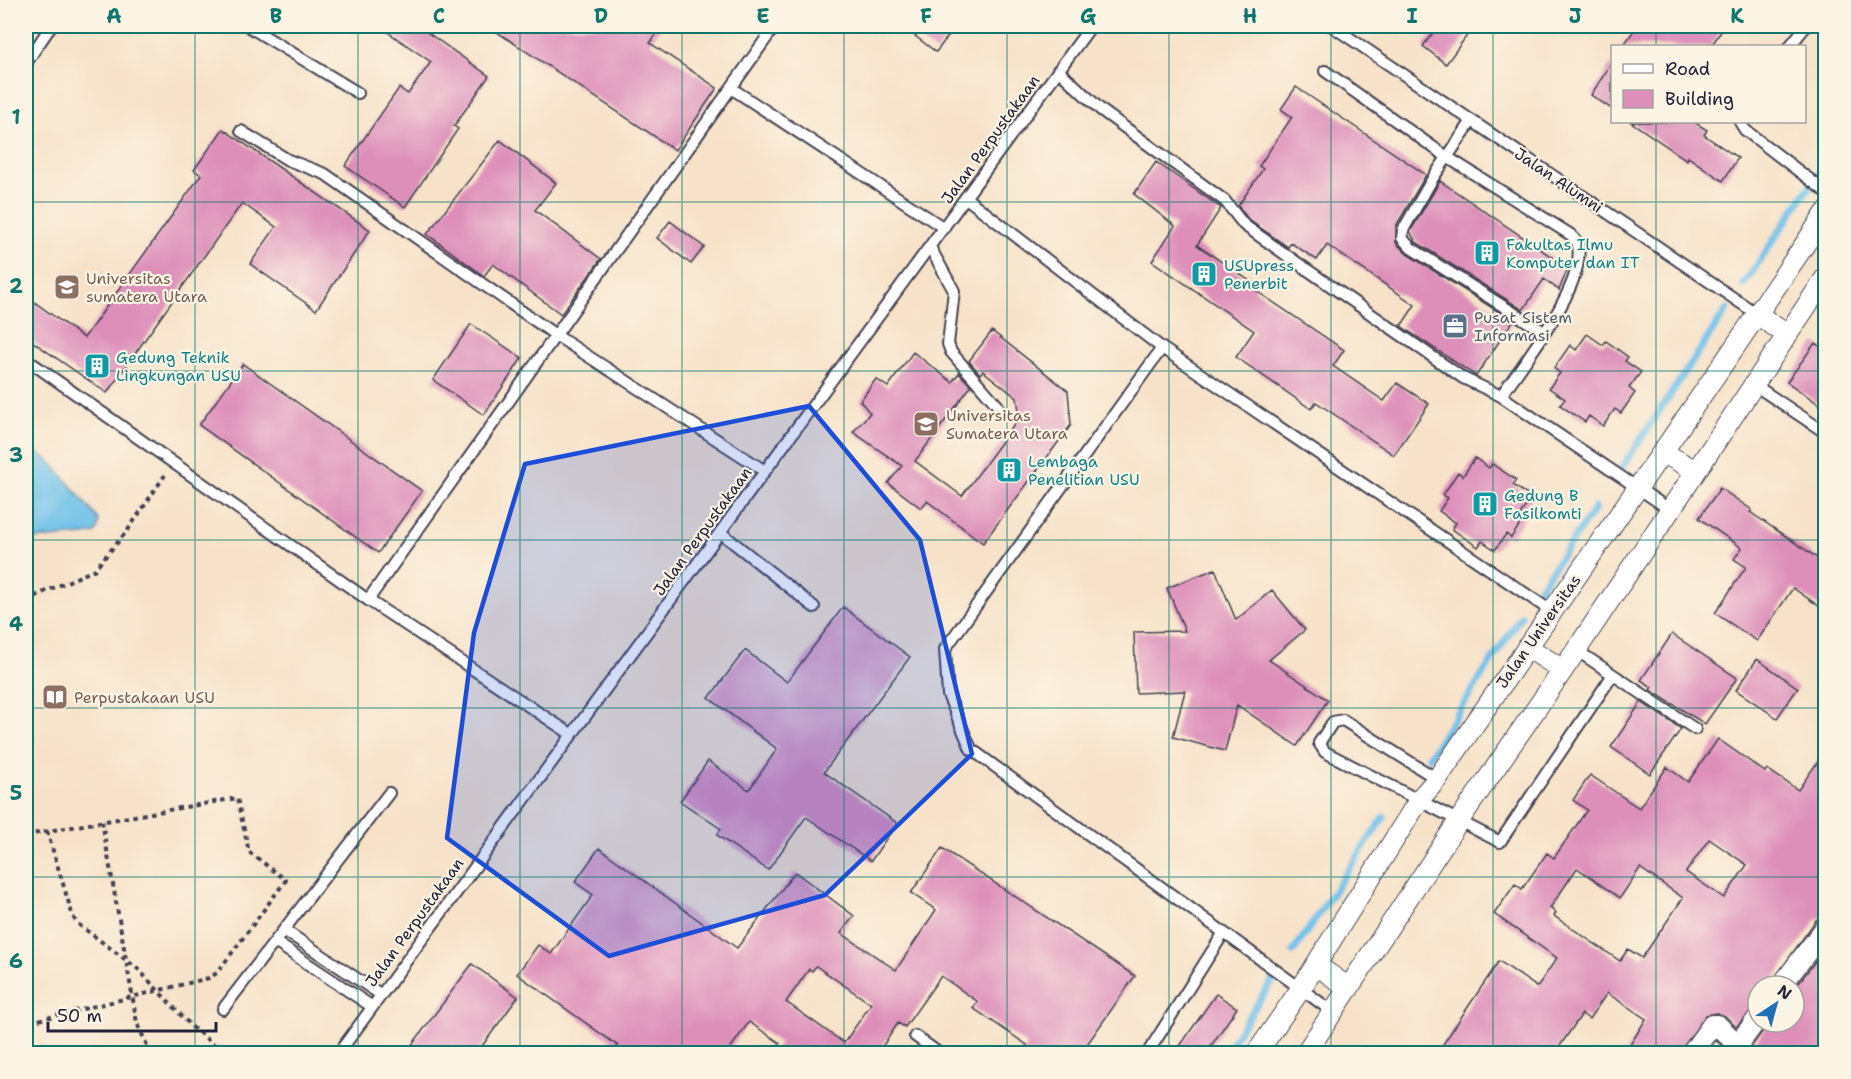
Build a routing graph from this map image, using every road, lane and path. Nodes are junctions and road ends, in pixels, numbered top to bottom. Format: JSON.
{"nodes":[{"id":1,"x":51,"y":26,"type":"edge"},
{"id":2,"x":248,"y":26,"type":"edge"},
{"id":3,"x":775,"y":26,"type":"edge"},
{"id":4,"x":1091,"y":26,"type":"edge"},
{"id":5,"x":1332,"y":26,"type":"edge"},
{"id":6,"x":1806,"y":26,"type":"edge"},
{"id":7,"x":1791,"y":45,"type":"edge"},
{"id":8,"x":26,"y":63,"type":"edge"},
{"id":9,"x":1058,"y":70,"type":"junction"},
{"id":10,"x":1325,"y":71,"type":"dead end"},
{"id":11,"x":731,"y":88,"type":"junction"},
{"id":12,"x":358,"y":93,"type":"dead end"},
{"id":13,"x":1471,"y":122,"type":"junction"},
{"id":14,"x":1741,"y":123,"type":"edge"},
{"id":15,"x":241,"y":131,"type":"dead end"},
{"id":16,"x":1447,"y":157,"type":"junction"},
{"id":17,"x":1821,"y":189,"type":"edge"},
{"id":18,"x":966,"y":198,"type":"junction"},
{"id":19,"x":1826,"y":213,"type":"edge"},
{"id":20,"x":944,"y":228,"type":"junction"},
{"id":21,"x":930,"y":247,"type":"junction"},
{"id":22,"x":1826,"y":277,"type":"edge"},
{"id":23,"x":1757,"y":315,"type":"junction"},
{"id":24,"x":1544,"y":332,"type":"junction"},
{"id":25,"x":1787,"y":335,"type":"junction"},
{"id":26,"x":557,"y":336,"type":"junction"},
{"id":27,"x":1162,"y":348,"type":"junction"},
{"id":28,"x":26,"y":359,"type":"edge"},
{"id":29,"x":1753,"y":384,"type":"junction"},
{"id":30,"x":1501,"y":396,"type":"junction"},
{"id":31,"x":998,"y":406,"type":"dead end"},
{"id":32,"x":1826,"y":433,"type":"edge"},
{"id":33,"x":1664,"y":453,"type":"junction"},
{"id":34,"x":173,"y":463,"type":"junction"},
{"id":35,"x":765,"y":471,"type":"junction"},
{"id":36,"x":1696,"y":471,"type":"junction"},
{"id":37,"x":1638,"y":490,"type":"junction"},
{"id":38,"x":1670,"y":509,"type":"junction"},
{"id":39,"x":720,"y":532,"type":"junction"},
{"id":40,"x":26,"y":600,"type":"edge"},
{"id":41,"x":368,"y":600,"type":"junction"},
{"id":42,"x":814,"y":607,"type":"dead end"},
{"id":43,"x":1551,"y":611,"type":"junction"},
{"id":44,"x":1527,"y":647,"type":"junction"},
{"id":45,"x":1576,"y":650,"type":"junction"},
{"id":46,"x":1563,"y":670,"type":"junction"},
{"id":47,"x":1612,"y":676,"type":"junction"},
{"id":48,"x":1695,"y":729,"type":"dead end"},
{"id":49,"x":571,"y":734,"type":"junction"},
{"id":50,"x":1437,"y":779,"type":"junction"},
{"id":51,"x":389,"y":793,"type":"dead end"},
{"id":52,"x":1419,"y":800,"type":"junction"},
{"id":53,"x":102,"y":821,"type":"junction"},
{"id":54,"x":1458,"y":822,"type":"junction"},
{"id":55,"x":46,"y":831,"type":"junction"},
{"id":56,"x":26,"y":835,"type":"edge"},
{"id":57,"x":1826,"y":927,"type":"edge"},
{"id":58,"x":284,"y":930,"type":"junction"},
{"id":59,"x":1223,"y":934,"type":"junction"},
{"id":60,"x":275,"y":942,"type":"junction"},
{"id":61,"x":126,"y":961,"type":"junction"},
{"id":62,"x":1316,"y":966,"type":"junction"},
{"id":63,"x":1790,"y":974,"type":"edge"},
{"id":64,"x":1349,"y":988,"type":"junction"},
{"id":65,"x":158,"y":990,"type":"junction"},
{"id":66,"x":1300,"y":990,"type":"junction"},
{"id":67,"x":380,"y":994,"type":"junction"},
{"id":68,"x":133,"y":996,"type":"junction"},
{"id":69,"x":371,"y":1006,"type":"junction"},
{"id":70,"x":223,"y":1009,"type":"dead end"},
{"id":71,"x":1333,"y":1012,"type":"junction"},
{"id":72,"x":26,"y":1023,"type":"edge"},
{"id":73,"x":1746,"y":1034,"type":"edge"},
{"id":74,"x":915,"y":1036,"type":"dead end"},
{"id":75,"x":151,"y":1053,"type":"edge"},
{"id":76,"x":226,"y":1053,"type":"edge"},
{"id":77,"x":338,"y":1053,"type":"edge"},
{"id":78,"x":940,"y":1053,"type":"edge"},
{"id":79,"x":1147,"y":1053,"type":"edge"},
{"id":80,"x":1256,"y":1053,"type":"edge"},
{"id":81,"x":1305,"y":1053,"type":"edge"},
{"id":82,"x":1691,"y":1053,"type":"edge"}],
"edges":[{"from":1,"to":8,"type":"lane"},
{"from":2,"to":12,"type":"lane"},
{"from":3,"to":11,"type":"lane"},
{"from":4,"to":9,"type":"lane","name":"Jalan Perpustakaan"},
{"from":5,"to":13,"type":"lane","name":"Jalan Alumni"},
{"from":6,"to":7,"type":"lane"},
{"from":9,"to":18,"type":"lane","name":"Jalan Perpustakaan"},
{"from":9,"to":30,"type":"lane"},
{"from":10,"to":16,"type":"lane"},
{"from":11,"to":20,"type":"lane"},
{"from":11,"to":26,"type":"lane"},
{"from":13,"to":16,"type":"lane"},
{"from":13,"to":23,"type":"lane","name":"Jalan Alumni"},
{"from":14,"to":17,"type":"lane"},
{"from":15,"to":26,"type":"lane"},
{"from":16,"to":24,"type":"lane"},
{"from":16,"to":24,"type":"lane"},
{"from":18,"to":20,"type":"lane","name":"Jalan Perpustakaan"},
{"from":18,"to":27,"type":"lane"},
{"from":19,"to":23,"type":"street","name":"Jalan Universitas"},
{"from":20,"to":21,"type":"lane","name":"Jalan Perpustakaan"},
{"from":21,"to":31,"type":"lane"},
{"from":21,"to":35,"type":"lane","name":"Jalan Perpustakaan"},
{"from":22,"to":25,"type":"street"},
{"from":23,"to":25,"type":"street","name":"Jalan Alumni"},
{"from":23,"to":33,"type":"street","name":"Jalan Universitas"},
{"from":24,"to":30,"type":"lane"},
{"from":25,"to":29,"type":"street"},
{"from":26,"to":35,"type":"lane"},
{"from":26,"to":41,"type":"lane"},
{"from":27,"to":43,"type":"lane"},
{"from":27,"to":59,"type":"lane"},
{"from":28,"to":34,"type":"lane"},
{"from":29,"to":32,"type":"lane"},
{"from":29,"to":36,"type":"street"},
{"from":30,"to":37,"type":"lane"},
{"from":33,"to":36,"type":"street"},
{"from":33,"to":37,"type":"street","name":"Jalan Universitas"},
{"from":34,"to":40,"type":"path"},
{"from":34,"to":41,"type":"lane"},
{"from":35,"to":39,"type":"lane","name":"Jalan Perpustakaan"},
{"from":36,"to":38,"type":"street"},
{"from":37,"to":38,"type":"lane"},
{"from":37,"to":43,"type":"street","name":"Jalan Universitas"},
{"from":38,"to":45,"type":"street"},
{"from":39,"to":42,"type":"lane"},
{"from":39,"to":49,"type":"lane","name":"Jalan Perpustakaan"},
{"from":41,"to":49,"type":"lane"},
{"from":43,"to":44,"type":"street","name":"Jalan Universitas"},
{"from":44,"to":46,"type":"street"},
{"from":44,"to":50,"type":"street","name":"Jalan Universitas"},
{"from":45,"to":46,"type":"street"},
{"from":45,"to":47,"type":"lane"},
{"from":46,"to":54,"type":"street"},
{"from":47,"to":48,"type":"lane"},
{"from":47,"to":54,"type":"lane"},
{"from":49,"to":67,"type":"lane","name":"Jalan Perpustakaan"},
{"from":50,"to":52,"type":"street","name":"Jalan Universitas"},
{"from":50,"to":52,"type":"lane"},
{"from":51,"to":58,"type":"lane"},
{"from":52,"to":54,"type":"lane"},
{"from":52,"to":62,"type":"street","name":"Jalan Universitas"},
{"from":53,"to":55,"type":"path"},
{"from":53,"to":61,"type":"path"},
{"from":53,"to":65,"type":"path"},
{"from":54,"to":64,"type":"street"},
{"from":55,"to":56,"type":"path"},
{"from":55,"to":61,"type":"path"},
{"from":57,"to":63,"type":"street"},
{"from":58,"to":60,"type":"lane"},
{"from":58,"to":67,"type":"lane"},
{"from":59,"to":66,"type":"lane"},
{"from":59,"to":79,"type":"lane"},
{"from":60,"to":69,"type":"lane"},
{"from":60,"to":70,"type":"lane"},
{"from":61,"to":65,"type":"path"},
{"from":61,"to":68,"type":"path"},
{"from":62,"to":64,"type":"street"},
{"from":62,"to":66,"type":"street","name":"Jalan Universitas"},
{"from":64,"to":71,"type":"street"},
{"from":65,"to":68,"type":"path"},
{"from":65,"to":76,"type":"path"},
{"from":66,"to":71,"type":"lane"},
{"from":66,"to":80,"type":"street","name":"Jalan Universitas"},
{"from":67,"to":69,"type":"lane","name":"Jalan Perpustakaan"},
{"from":68,"to":72,"type":"path"},
{"from":68,"to":75,"type":"path"},
{"from":69,"to":77,"type":"lane","name":"Jalan Perpustakaan"},
{"from":71,"to":81,"type":"street"},
{"from":73,"to":82,"type":"street"},
{"from":74,"to":78,"type":"lane"}]}
